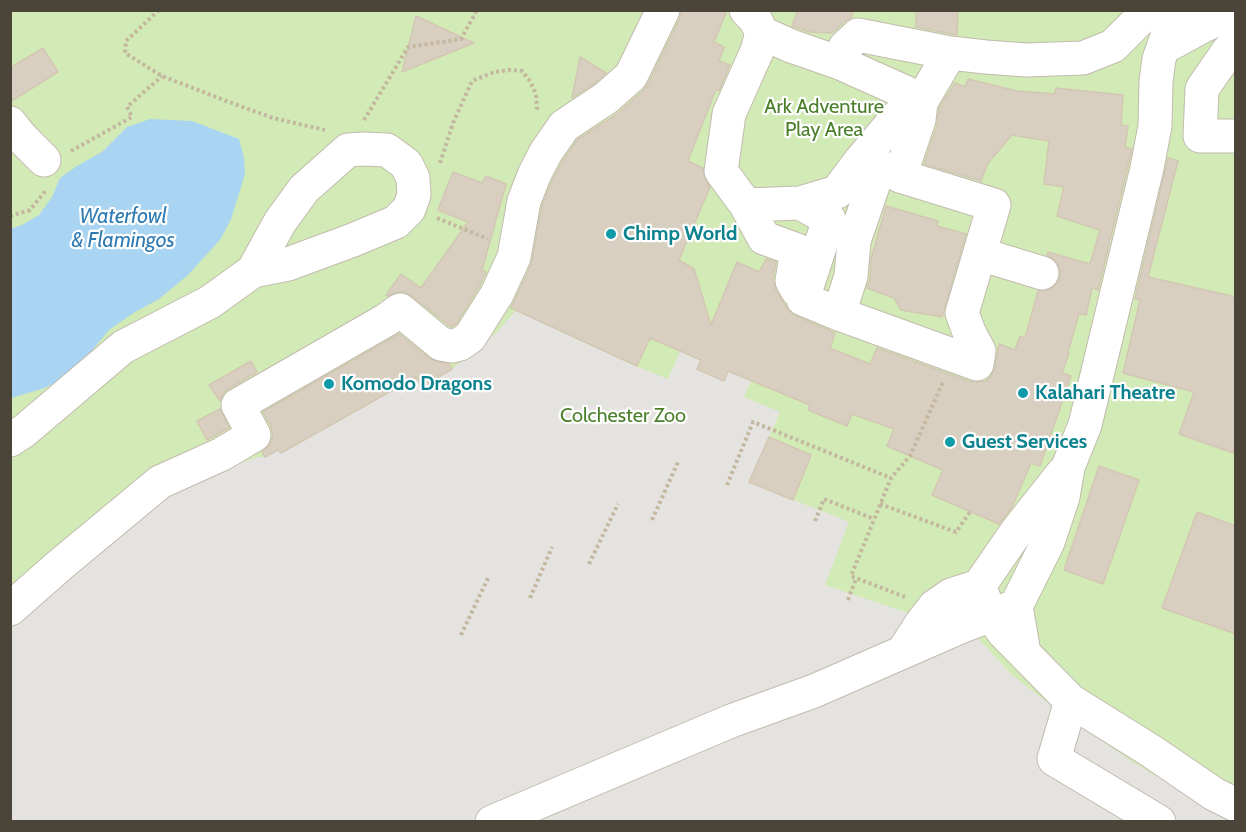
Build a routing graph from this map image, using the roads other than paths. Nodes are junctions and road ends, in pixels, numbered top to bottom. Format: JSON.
{"nodes":[{"id":1,"x":663,"y":10,"type":"edge"},
{"id":2,"x":1192,"y":10,"type":"edge"},
{"id":3,"x":1236,"y":11,"type":"edge"},
{"id":4,"x":1137,"y":14,"type":"edge"},
{"id":5,"x":754,"y":22,"type":"edge"},
{"id":6,"x":865,"y":23,"type":"edge"},
{"id":7,"x":1233,"y":50,"type":"edge"},
{"id":8,"x":950,"y":53,"type":"junction"},
{"id":9,"x":1159,"y":58,"type":"junction"},
{"id":10,"x":840,"y":63,"type":"junction"},
{"id":11,"x":918,"y":100,"type":"junction"},
{"id":12,"x":10,"y":123,"type":"edge"},
{"id":13,"x":1236,"y":136,"type":"edge"},
{"id":14,"x":861,"y":160,"type":"junction"},
{"id":15,"x":53,"y":166,"type":"road end"},
{"id":16,"x":900,"y":176,"type":"junction"},
{"id":17,"x":800,"y":203,"type":"junction"},
{"id":18,"x":746,"y":205,"type":"junction"},
{"id":19,"x":850,"y":220,"type":"junction"},
{"id":20,"x":980,"y":254,"type":"junction"},
{"id":21,"x":253,"y":271,"type":"junction"},
{"id":22,"x":1042,"y":273,"type":"dead end"},
{"id":23,"x":803,"y":299,"type":"junction"},
{"id":24,"x":839,"y":314,"type":"junction"},
{"id":25,"x":10,"y":440,"type":"edge"},
{"id":26,"x":995,"y":602,"type":"junction"},
{"id":27,"x":10,"y":609,"type":"edge"},
{"id":28,"x":1071,"y":701,"type":"junction"},
{"id":29,"x":1236,"y":805,"type":"edge"},
{"id":30,"x":492,"y":822,"type":"edge"},
{"id":31,"x":1159,"y":822,"type":"edge"}],
"edges":[{"from":1,"to":27,"type":"street"},
{"from":2,"to":9,"type":"street"},
{"from":3,"to":9,"type":"street"},
{"from":4,"to":8,"type":"street"},
{"from":5,"to":10,"type":"street"},
{"from":5,"to":18,"type":"street"},
{"from":6,"to":8,"type":"street"},
{"from":6,"to":10,"type":"street"},
{"from":7,"to":13,"type":"street"},
{"from":8,"to":11,"type":"street"},
{"from":9,"to":26,"type":"street"},
{"from":10,"to":11,"type":"street"},
{"from":11,"to":14,"type":"street"},
{"from":11,"to":16,"type":"street"},
{"from":12,"to":15,"type":"street"},
{"from":14,"to":17,"type":"street"},
{"from":14,"to":19,"type":"street"},
{"from":16,"to":19,"type":"street"},
{"from":16,"to":20,"type":"street"},
{"from":17,"to":18,"type":"street"},
{"from":17,"to":19,"type":"street"},
{"from":18,"to":23,"type":"street"},
{"from":19,"to":23,"type":"street"},
{"from":19,"to":24,"type":"street"},
{"from":20,"to":22,"type":"street"},
{"from":20,"to":24,"type":"street"},
{"from":21,"to":21,"type":"street"},
{"from":21,"to":25,"type":"street"},
{"from":23,"to":24,"type":"street"},
{"from":26,"to":28,"type":"street"},
{"from":26,"to":30,"type":"street"},
{"from":28,"to":29,"type":"street"},
{"from":28,"to":31,"type":"street"}]}
